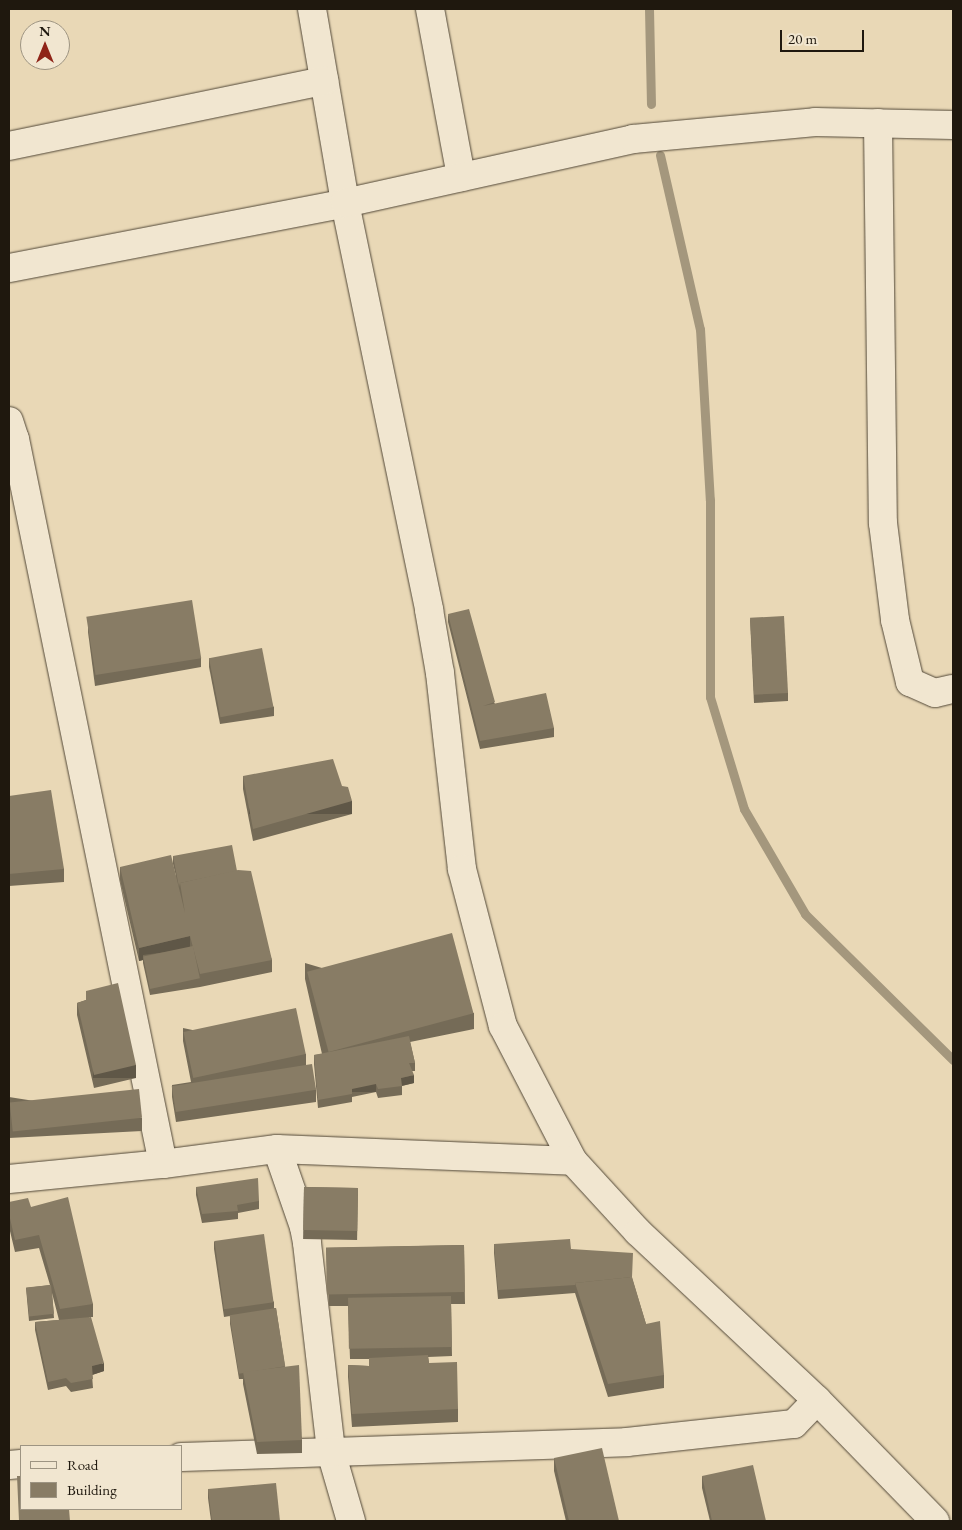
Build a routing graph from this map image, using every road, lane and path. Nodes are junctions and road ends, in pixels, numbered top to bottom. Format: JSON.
{"nodes":[{"id":1,"x":312,"y":9,"type":"edge"},
{"id":2,"x":430,"y":9,"type":"edge"},
{"id":3,"x":324,"y":81,"type":"junction"},
{"id":4,"x":878,"y":123,"type":"junction"},
{"id":5,"x":953,"y":125,"type":"edge"},
{"id":6,"x":9,"y":146,"type":"edge"},
{"id":7,"x":461,"y":177,"type":"junction"},
{"id":8,"x":345,"y":203,"type":"junction"},
{"id":9,"x":9,"y":268,"type":"edge"},
{"id":10,"x":9,"y":421,"type":"edge"},
{"id":11,"x":953,"y":689,"type":"edge"},
{"id":12,"x":277,"y":1149,"type":"junction"},
{"id":13,"x":573,"y":1161,"type":"junction"},
{"id":14,"x":163,"y":1164,"type":"junction"},
{"id":15,"x":9,"y":1178,"type":"edge"},
{"id":16,"x":817,"y":1400,"type":"junction"},
{"id":17,"x":332,"y":1452,"type":"junction"},
{"id":18,"x":182,"y":1456,"type":"edge"},
{"id":19,"x":351,"y":1521,"type":"edge"},
{"id":20,"x":935,"y":1521,"type":"edge"}],
"edges":[{"from":1,"to":3,"type":"street"},
{"from":2,"to":7,"type":"street"},
{"from":3,"to":6,"type":"street"},
{"from":3,"to":8,"type":"street"},
{"from":4,"to":5,"type":"street"},
{"from":4,"to":7,"type":"street"},
{"from":4,"to":11,"type":"street"},
{"from":7,"to":8,"type":"street"},
{"from":8,"to":9,"type":"street"},
{"from":8,"to":13,"type":"street"},
{"from":10,"to":14,"type":"street"},
{"from":12,"to":13,"type":"street"},
{"from":12,"to":14,"type":"street"},
{"from":12,"to":17,"type":"street"},
{"from":13,"to":16,"type":"street"},
{"from":14,"to":15,"type":"street"},
{"from":16,"to":17,"type":"street"},
{"from":16,"to":20,"type":"street"},
{"from":17,"to":18,"type":"street"},
{"from":17,"to":19,"type":"street"}]}
